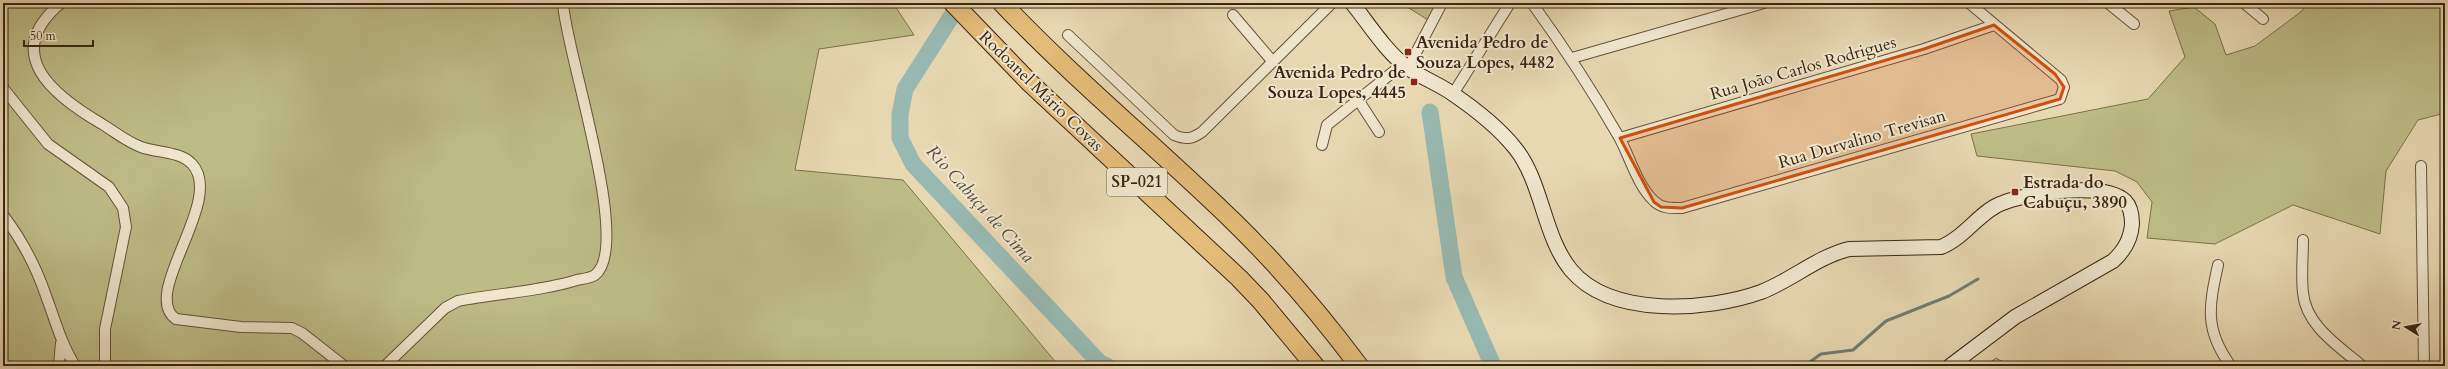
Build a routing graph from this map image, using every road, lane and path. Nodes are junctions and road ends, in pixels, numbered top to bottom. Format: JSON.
{"nodes":[{"id":1,"x":61,"y":3,"type":"edge"},
{"id":2,"x":563,"y":3,"type":"edge"},
{"id":3,"x":953,"y":3,"type":"edge"},
{"id":4,"x":1002,"y":3,"type":"edge"},
{"id":5,"x":1332,"y":3,"type":"edge"},
{"id":6,"x":1352,"y":3,"type":"edge"},
{"id":7,"x":1442,"y":3,"type":"edge"},
{"id":8,"x":1510,"y":3,"type":"edge"},
{"id":9,"x":1532,"y":3,"type":"edge"},
{"id":10,"x":1764,"y":3,"type":"edge"},
{"id":11,"x":1969,"y":3,"type":"edge"},
{"id":12,"x":2108,"y":3,"type":"edge"},
{"id":13,"x":2244,"y":3,"type":"edge"},
{"id":14,"x":1233,"y":15,"type":"dead end"},
{"id":15,"x":2263,"y":19,"type":"dead end"},
{"id":16,"x":2134,"y":24,"type":"dead end"},
{"id":17,"x":1994,"y":25,"type":"junction"},
{"id":18,"x":1068,"y":35,"type":"dead end"},
{"id":19,"x":1572,"y":58,"type":"junction"},
{"id":20,"x":1273,"y":62,"type":"junction"},
{"id":21,"x":1405,"y":66,"type":"junction"},
{"id":22,"x":3,"y":88,"type":"edge"},
{"id":23,"x":1453,"y":94,"type":"junction"},
{"id":24,"x":1359,"y":101,"type":"junction"},
{"id":25,"x":1379,"y":132,"type":"dead end"},
{"id":26,"x":1620,"y":138,"type":"junction"},
{"id":27,"x":1322,"y":145,"type":"dead end"},
{"id":28,"x":2421,"y":166,"type":"dead end"},
{"id":29,"x":3,"y":215,"type":"edge"},
{"id":30,"x":2302,"y":240,"type":"dead end"},
{"id":31,"x":2218,"y":265,"type":"dead end"},
{"id":32,"x":61,"y":342,"type":"junction"},
{"id":33,"x":60,"y":366,"type":"edge"},
{"id":34,"x":75,"y":366,"type":"edge"},
{"id":35,"x":105,"y":366,"type":"edge"},
{"id":36,"x":344,"y":366,"type":"edge"},
{"id":37,"x":385,"y":366,"type":"edge"},
{"id":38,"x":1315,"y":366,"type":"edge"},
{"id":39,"x":1358,"y":366,"type":"edge"},
{"id":40,"x":1950,"y":366,"type":"edge"},
{"id":41,"x":2231,"y":366,"type":"edge"},
{"id":42,"x":2362,"y":366,"type":"edge"},
{"id":43,"x":2424,"y":366,"type":"edge"}],
"edges":[{"from":1,"to":36,"type":"street"},
{"from":2,"to":37,"type":"street"},
{"from":3,"to":38,"type":"highway","name":"Rodoanel Mário Covas","number":"SP-021"},
{"from":4,"to":39,"type":"highway","name":"Rodoanel Mário Covas","number":"SP-021"},
{"from":5,"to":20,"type":"street"},
{"from":6,"to":21,"type":"main road"},
{"from":7,"to":21,"type":"street"},
{"from":8,"to":23,"type":"street"},
{"from":9,"to":19,"type":"street"},
{"from":10,"to":19,"type":"street"},
{"from":11,"to":17,"type":"street"},
{"from":12,"to":16,"type":"street"},
{"from":13,"to":15,"type":"street"},
{"from":14,"to":20,"type":"street"},
{"from":17,"to":26,"type":"street","name":"Rua João Carlos Rodrigues"},
{"from":17,"to":26,"type":"street","name":"Rua Durvalino Trevisan"},
{"from":18,"to":20,"type":"street"},
{"from":19,"to":26,"type":"street"},
{"from":21,"to":23,"type":"main road"},
{"from":21,"to":24,"type":"street"},
{"from":22,"to":35,"type":"street"},
{"from":23,"to":40,"type":"main road"},
{"from":24,"to":25,"type":"street"},
{"from":24,"to":27,"type":"street"},
{"from":28,"to":43,"type":"street"},
{"from":29,"to":32,"type":"street"},
{"from":30,"to":42,"type":"street"},
{"from":31,"to":41,"type":"street"},
{"from":32,"to":33,"type":"street"},
{"from":32,"to":34,"type":"street"}]}
